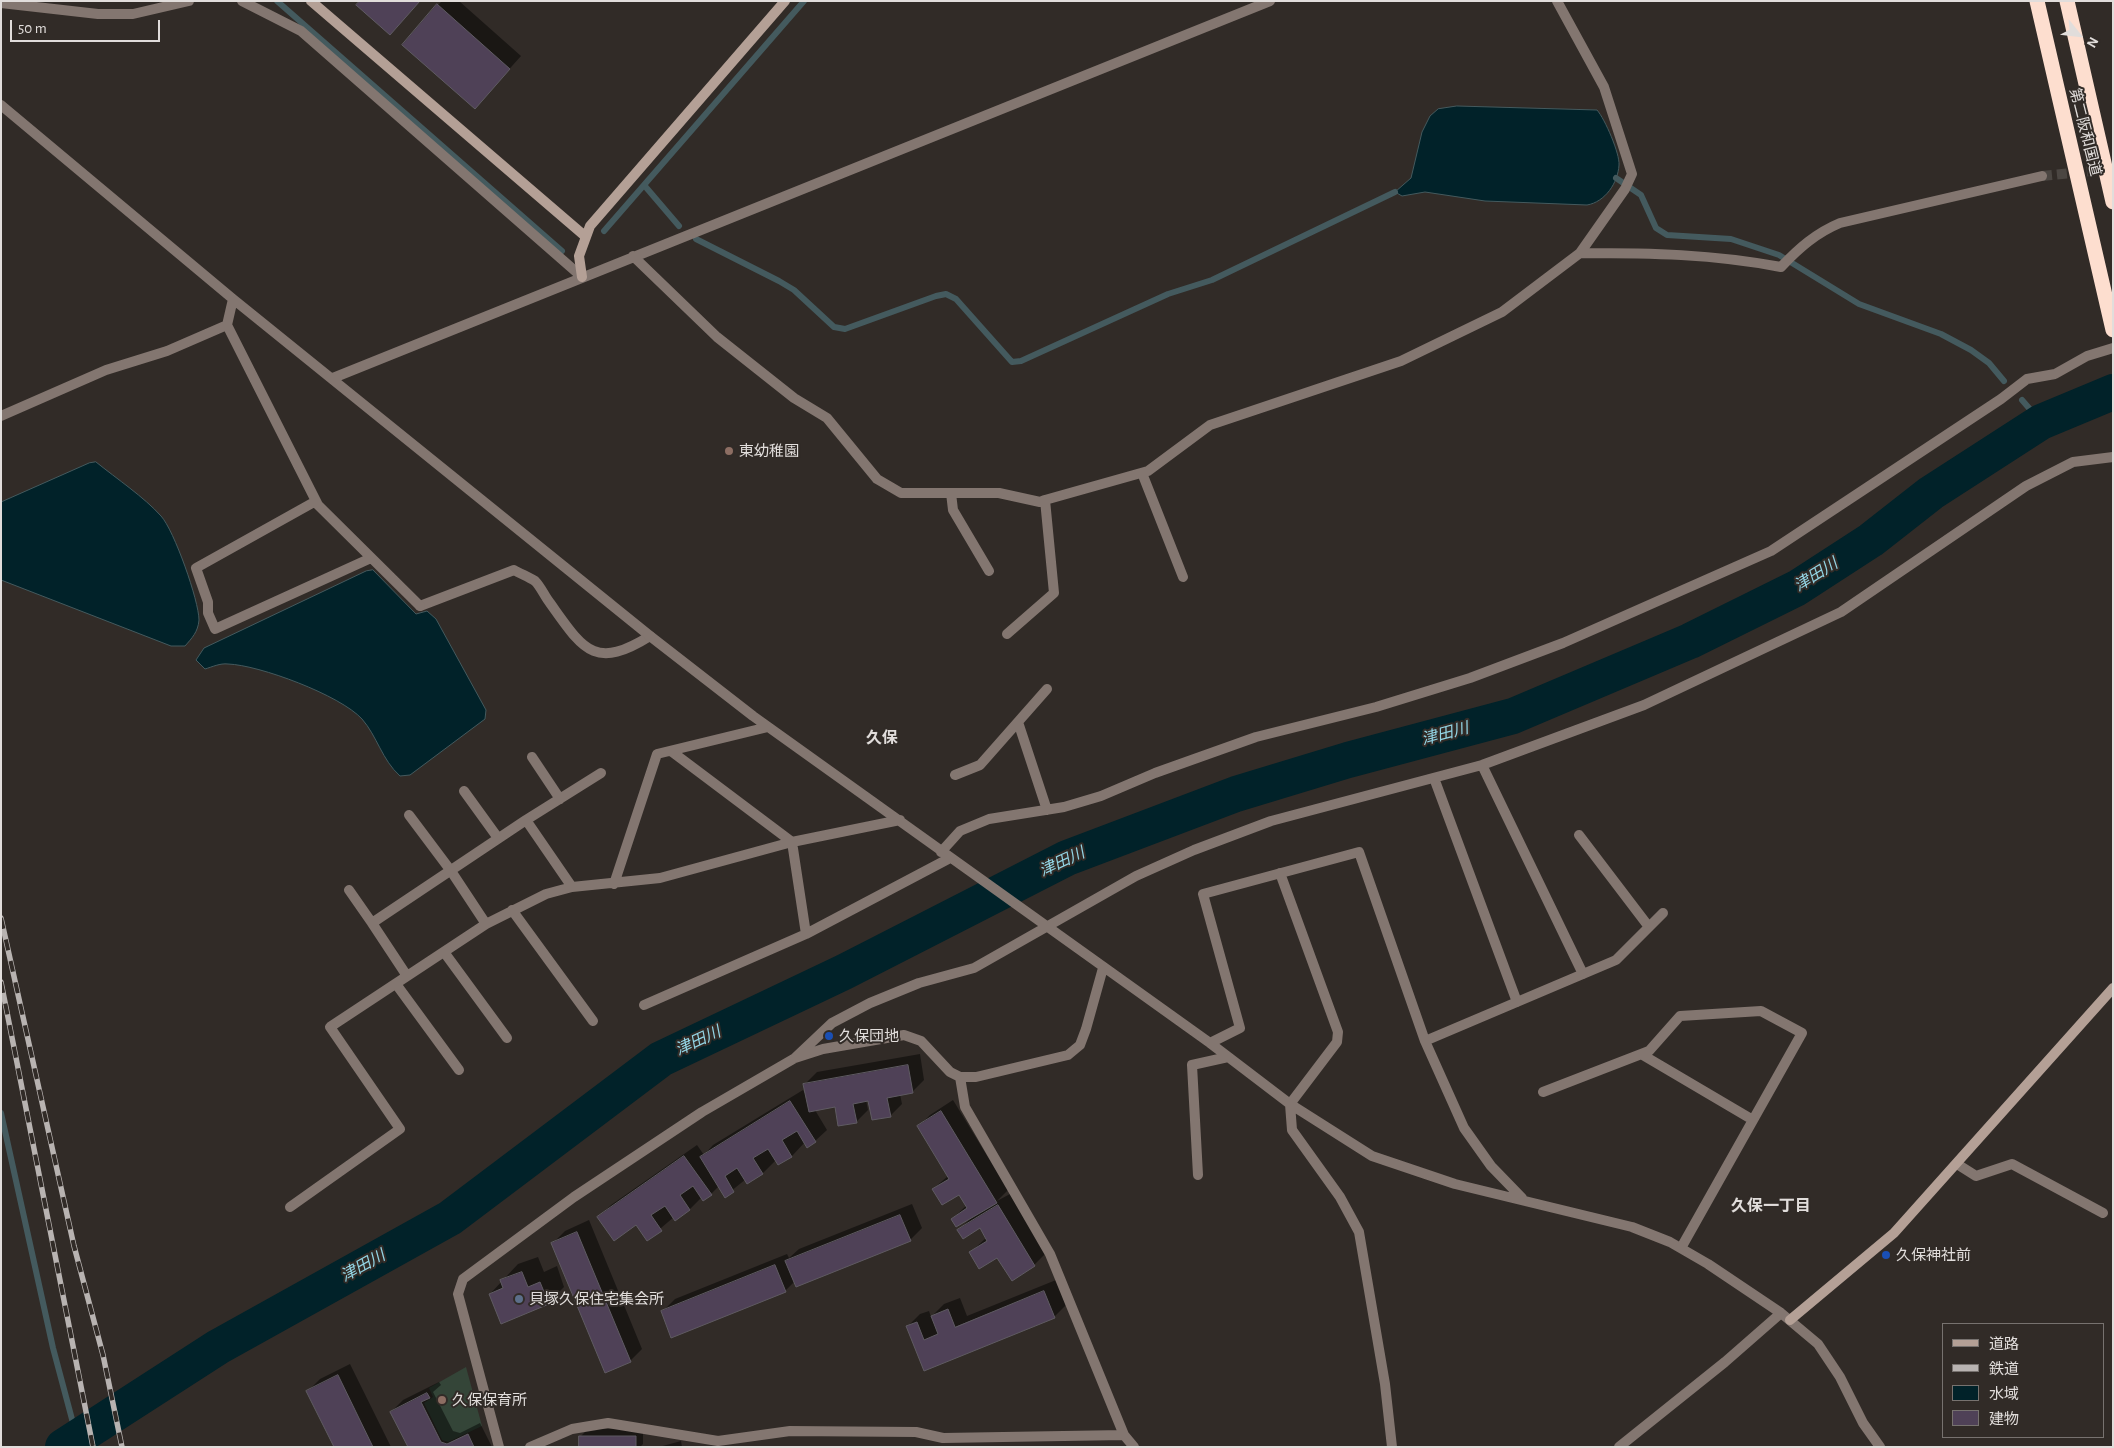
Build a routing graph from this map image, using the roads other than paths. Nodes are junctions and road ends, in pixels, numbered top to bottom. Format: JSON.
{"nodes":[{"id":1,"x":189,"y":1,"type":"edge"},
{"id":2,"x":242,"y":1,"type":"edge"},
{"id":3,"x":311,"y":1,"type":"edge"},
{"id":4,"x":785,"y":1,"type":"edge"},
{"id":5,"x":1270,"y":1,"type":"edge"},
{"id":6,"x":1557,"y":1,"type":"edge"},
{"id":7,"x":2037,"y":1,"type":"edge"},
{"id":8,"x":2067,"y":1,"type":"edge"},
{"id":9,"x":1,"y":3,"type":"edge"},
{"id":10,"x":1,"y":105,"type":"edge"},
{"id":11,"x":2042,"y":176,"type":"tunnel mouth"},
{"id":12,"x":2113,"y":202,"type":"edge"},
{"id":13,"x":586,"y":237,"type":"junction"},
{"id":14,"x":1580,"y":253,"type":"junction"},
{"id":15,"x":633,"y":256,"type":"junction"},
{"id":16,"x":582,"y":277,"type":"junction"},
{"id":17,"x":233,"y":299,"type":"junction"},
{"id":18,"x":227,"y":325,"type":"junction"},
{"id":19,"x":2113,"y":330,"type":"edge"},
{"id":20,"x":2113,"y":348,"type":"edge"},
{"id":21,"x":333,"y":378,"type":"junction"},
{"id":22,"x":1,"y":416,"type":"edge"},
{"id":23,"x":2113,"y":457,"type":"edge"},
{"id":24,"x":1142,"y":473,"type":"junction"},
{"id":25,"x":951,"y":493,"type":"junction"},
{"id":26,"x":1044,"y":500,"type":"junction"},
{"id":27,"x":316,"y":501,"type":"junction"},
{"id":28,"x":371,"y":558,"type":"junction"},
{"id":29,"x":989,"y":571,"type":"dead end"},
{"id":30,"x":1183,"y":577,"type":"dead end"},
{"id":31,"x":1007,"y":634,"type":"dead end"},
{"id":32,"x":650,"y":636,"type":"junction"},
{"id":33,"x":1047,"y":688,"type":"dead end"},
{"id":34,"x":1018,"y":722,"type":"junction"},
{"id":35,"x":768,"y":728,"type":"junction"},
{"id":36,"x":671,"y":751,"type":"junction"},
{"id":37,"x":532,"y":757,"type":"dead end"},
{"id":38,"x":1482,"y":765,"type":"junction"},
{"id":39,"x":601,"y":773,"type":"dead end"},
{"id":40,"x":955,"y":775,"type":"dead end"},
{"id":41,"x":1434,"y":778,"type":"junction"},
{"id":42,"x":464,"y":791,"type":"dead end"},
{"id":43,"x":560,"y":799,"type":"junction"},
{"id":44,"x":1047,"y":810,"type":"junction"},
{"id":45,"x":409,"y":815,"type":"dead end"},
{"id":46,"x":526,"y":820,"type":"junction"},
{"id":47,"x":900,"y":820,"type":"junction"},
{"id":48,"x":1579,"y":835,"type":"dead end"},
{"id":49,"x":498,"y":838,"type":"junction"},
{"id":50,"x":792,"y":842,"type":"junction"},
{"id":51,"x":945,"y":855,"type":"junction"},
{"id":52,"x":451,"y":871,"type":"junction"},
{"id":53,"x":1280,"y":873,"type":"junction"},
{"id":54,"x":614,"y":884,"type":"junction"},
{"id":55,"x":572,"y":887,"type":"junction"},
{"id":56,"x":349,"y":890,"type":"dead end"},
{"id":57,"x":512,"y":910,"type":"junction"},
{"id":58,"x":1663,"y":913,"type":"dead end"},
{"id":59,"x":372,"y":923,"type":"junction"},
{"id":60,"x":486,"y":924,"type":"junction"},
{"id":61,"x":1045,"y":926,"type":"junction"},
{"id":62,"x":1649,"y":927,"type":"junction"},
{"id":63,"x":806,"y":934,"type":"junction"},
{"id":64,"x":444,"y":952,"type":"junction"},
{"id":65,"x":1103,"y":968,"type":"junction"},
{"id":66,"x":1583,"y":974,"type":"junction"},
{"id":67,"x":408,"y":976,"type":"junction"},
{"id":68,"x":396,"y":984,"type":"junction"},
{"id":69,"x":2113,"y":988,"type":"edge"},
{"id":70,"x":1517,"y":1002,"type":"junction"},
{"id":71,"x":644,"y":1005,"type":"dead end"},
{"id":72,"x":593,"y":1021,"type":"dead end"},
{"id":73,"x":507,"y":1038,"type":"dead end"},
{"id":74,"x":1425,"y":1041,"type":"junction"},
{"id":75,"x":1210,"y":1043,"type":"junction"},
{"id":76,"x":1641,"y":1054,"type":"junction"},
{"id":77,"x":1228,"y":1057,"type":"junction"},
{"id":78,"x":795,"y":1058,"type":"junction"},
{"id":79,"x":459,"y":1070,"type":"dead end"},
{"id":80,"x":960,"y":1076,"type":"junction"},
{"id":81,"x":1543,"y":1092,"type":"dead end"},
{"id":82,"x":1290,"y":1104,"type":"junction"},
{"id":83,"x":1753,"y":1120,"type":"junction"},
{"id":84,"x":1957,"y":1164,"type":"junction"},
{"id":85,"x":1198,"y":1175,"type":"dead end"},
{"id":86,"x":1523,"y":1199,"type":"junction"},
{"id":87,"x":290,"y":1207,"type":"dead end"},
{"id":88,"x":2103,"y":1213,"type":"dead end"},
{"id":89,"x":1681,"y":1248,"type":"junction"},
{"id":90,"x":1781,"y":1313,"type":"junction"},
{"id":91,"x":1790,"y":1320,"type":"junction"},
{"id":92,"x":1124,"y":1435,"type":"junction"},
{"id":93,"x":499,"y":1447,"type":"edge"},
{"id":94,"x":530,"y":1447,"type":"edge"},
{"id":95,"x":1134,"y":1447,"type":"edge"},
{"id":96,"x":1392,"y":1447,"type":"edge"},
{"id":97,"x":1619,"y":1447,"type":"edge"},
{"id":98,"x":1880,"y":1447,"type":"edge"}],
"edges":[{"from":1,"to":9,"type":"street"},
{"from":2,"to":16,"type":"street"},
{"from":3,"to":13,"type":"street"},
{"from":4,"to":13,"type":"street"},
{"from":5,"to":15,"type":"street"},
{"from":6,"to":14,"type":"street"},
{"from":7,"to":19,"type":"highway","name":"第二阪和国道"},
{"from":8,"to":12,"type":"highway","name":"第二阪和国道"},
{"from":10,"to":17,"type":"street"},
{"from":11,"to":14,"type":"street"},
{"from":13,"to":16,"type":"street"},
{"from":14,"to":24,"type":"street"},
{"from":15,"to":16,"type":"street"},
{"from":15,"to":25,"type":"street"},
{"from":16,"to":21,"type":"street"},
{"from":17,"to":18,"type":"street"},
{"from":17,"to":21,"type":"street"},
{"from":18,"to":22,"type":"street"},
{"from":18,"to":27,"type":"street"},
{"from":20,"to":44,"type":"street"},
{"from":21,"to":32,"type":"street"},
{"from":23,"to":38,"type":"street"},
{"from":24,"to":26,"type":"street"},
{"from":24,"to":30,"type":"street"},
{"from":25,"to":26,"type":"street"},
{"from":25,"to":29,"type":"street"},
{"from":26,"to":31,"type":"street"},
{"from":27,"to":28,"type":"street"},
{"from":27,"to":28,"type":"street"},
{"from":28,"to":32,"type":"street"},
{"from":32,"to":35,"type":"street"},
{"from":33,"to":34,"type":"street"},
{"from":34,"to":40,"type":"street"},
{"from":34,"to":44,"type":"street"},
{"from":35,"to":36,"type":"street"},
{"from":35,"to":47,"type":"street"},
{"from":36,"to":50,"type":"street"},
{"from":36,"to":54,"type":"street"},
{"from":37,"to":43,"type":"street"},
{"from":38,"to":41,"type":"street"},
{"from":38,"to":66,"type":"street"},
{"from":39,"to":43,"type":"street"},
{"from":41,"to":61,"type":"street"},
{"from":41,"to":70,"type":"street"},
{"from":42,"to":49,"type":"street"},
{"from":43,"to":46,"type":"street"},
{"from":44,"to":51,"type":"street"},
{"from":45,"to":52,"type":"street"},
{"from":46,"to":49,"type":"street"},
{"from":46,"to":55,"type":"street"},
{"from":47,"to":50,"type":"street"},
{"from":47,"to":51,"type":"street"},
{"from":48,"to":62,"type":"street"},
{"from":49,"to":52,"type":"street"},
{"from":50,"to":54,"type":"street"},
{"from":50,"to":63,"type":"street"},
{"from":51,"to":61,"type":"street"},
{"from":51,"to":63,"type":"street"},
{"from":52,"to":59,"type":"street"},
{"from":52,"to":60,"type":"street"},
{"from":53,"to":74,"type":"street"},
{"from":53,"to":75,"type":"street"},
{"from":53,"to":82,"type":"street"},
{"from":54,"to":55,"type":"street"},
{"from":55,"to":57,"type":"street"},
{"from":56,"to":59,"type":"street"},
{"from":57,"to":60,"type":"street"},
{"from":57,"to":72,"type":"street"},
{"from":58,"to":62,"type":"street"},
{"from":59,"to":67,"type":"street"},
{"from":60,"to":64,"type":"street"},
{"from":61,"to":65,"type":"street"},
{"from":61,"to":78,"type":"street"},
{"from":62,"to":66,"type":"street"},
{"from":63,"to":71,"type":"street"},
{"from":64,"to":67,"type":"street"},
{"from":64,"to":73,"type":"street"},
{"from":65,"to":75,"type":"street"},
{"from":65,"to":80,"type":"street"},
{"from":66,"to":70,"type":"street"},
{"from":67,"to":68,"type":"street"},
{"from":68,"to":79,"type":"street"},
{"from":68,"to":87,"type":"street"},
{"from":69,"to":84,"type":"street"},
{"from":70,"to":74,"type":"street"},
{"from":74,"to":86,"type":"street"},
{"from":75,"to":77,"type":"street"},
{"from":76,"to":81,"type":"street"},
{"from":76,"to":83,"type":"street"},
{"from":76,"to":83,"type":"street"},
{"from":77,"to":82,"type":"street"},
{"from":77,"to":85,"type":"street"},
{"from":78,"to":80,"type":"street"},
{"from":78,"to":93,"type":"street"},
{"from":80,"to":92,"type":"street"},
{"from":82,"to":86,"type":"street"},
{"from":82,"to":96,"type":"street"},
{"from":83,"to":89,"type":"street"},
{"from":84,"to":88,"type":"street"},
{"from":84,"to":91,"type":"street"},
{"from":86,"to":89,"type":"street"},
{"from":89,"to":90,"type":"street"},
{"from":90,"to":91,"type":"street"},
{"from":90,"to":97,"type":"street"},
{"from":91,"to":98,"type":"street"},
{"from":92,"to":94,"type":"street"},
{"from":92,"to":95,"type":"street"}]}
